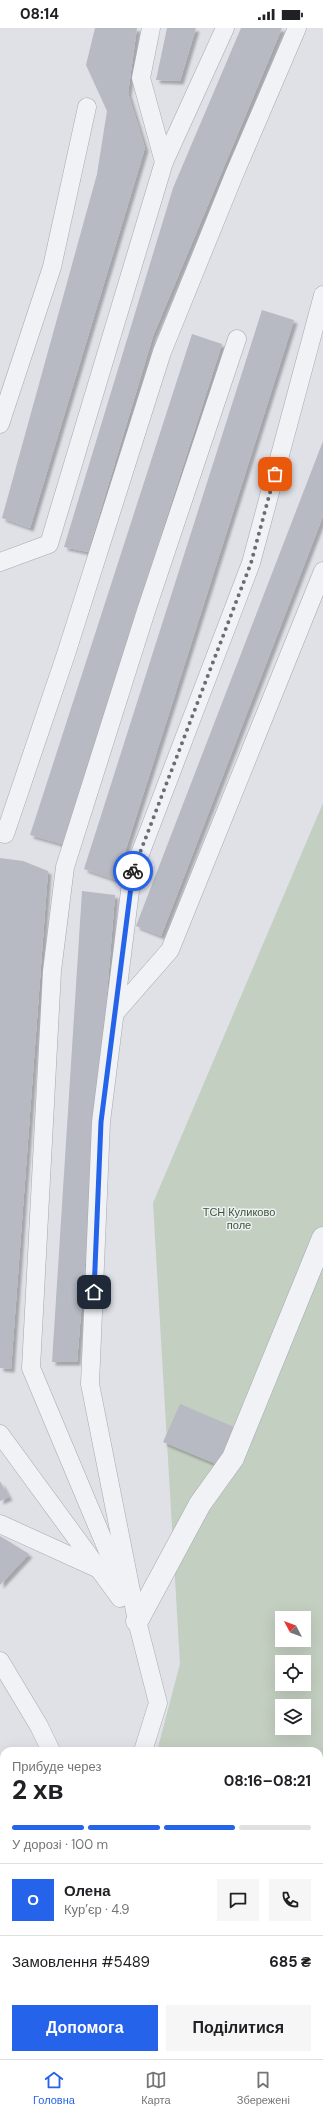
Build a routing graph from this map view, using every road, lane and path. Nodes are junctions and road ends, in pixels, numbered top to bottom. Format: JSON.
{"nodes":[{"id":1,"x":151,"y":28,"type":"edge"},
{"id":2,"x":225,"y":28,"type":"edge"},
{"id":3,"x":297,"y":28,"type":"edge"},
{"id":4,"x":87,"y":107,"type":"dead end"},
{"id":5,"x":164,"y":162,"type":"junction"},
{"id":6,"x":323,"y":295,"type":"edge"},
{"id":7,"x":237,"y":339,"type":"dead end"},
{"id":8,"x":0,"y":424,"type":"edge"},
{"id":9,"x":0,"y":562,"type":"edge"},
{"id":10,"x":323,"y":571,"type":"edge"},
{"id":11,"x":0,"y":833,"type":"edge"},
{"id":12,"x":115,"y":1013,"type":"junction"},
{"id":13,"x":323,"y":1238,"type":"edge"},
{"id":14,"x":0,"y":1434,"type":"edge"},
{"id":15,"x":0,"y":1524,"type":"edge"},
{"id":16,"x":99,"y":1570,"type":"junction"},
{"id":17,"x":137,"y":1621,"type":"junction"},
{"id":18,"x":0,"y":1661,"type":"edge"},
{"id":19,"x":49,"y":1747,"type":"edge"},
{"id":20,"x":144,"y":1747,"type":"edge"}],
"edges":[{"from":1,"to":5,"type":"lane"},
{"from":2,"to":5,"type":"lane"},
{"from":3,"to":11,"type":"lane"},
{"from":4,"to":8,"type":"lane"},
{"from":5,"to":9,"type":"lane"},
{"from":6,"to":12,"type":"lane"},
{"from":7,"to":17,"type":"lane"},
{"from":10,"to":12,"type":"lane"},
{"from":12,"to":17,"type":"lane"},
{"from":13,"to":17,"type":"street"},
{"from":14,"to":16,"type":"lane"},
{"from":15,"to":16,"type":"lane"},
{"from":16,"to":17,"type":"lane"},
{"from":17,"to":20,"type":"lane"},
{"from":18,"to":19,"type":"lane"}]}
